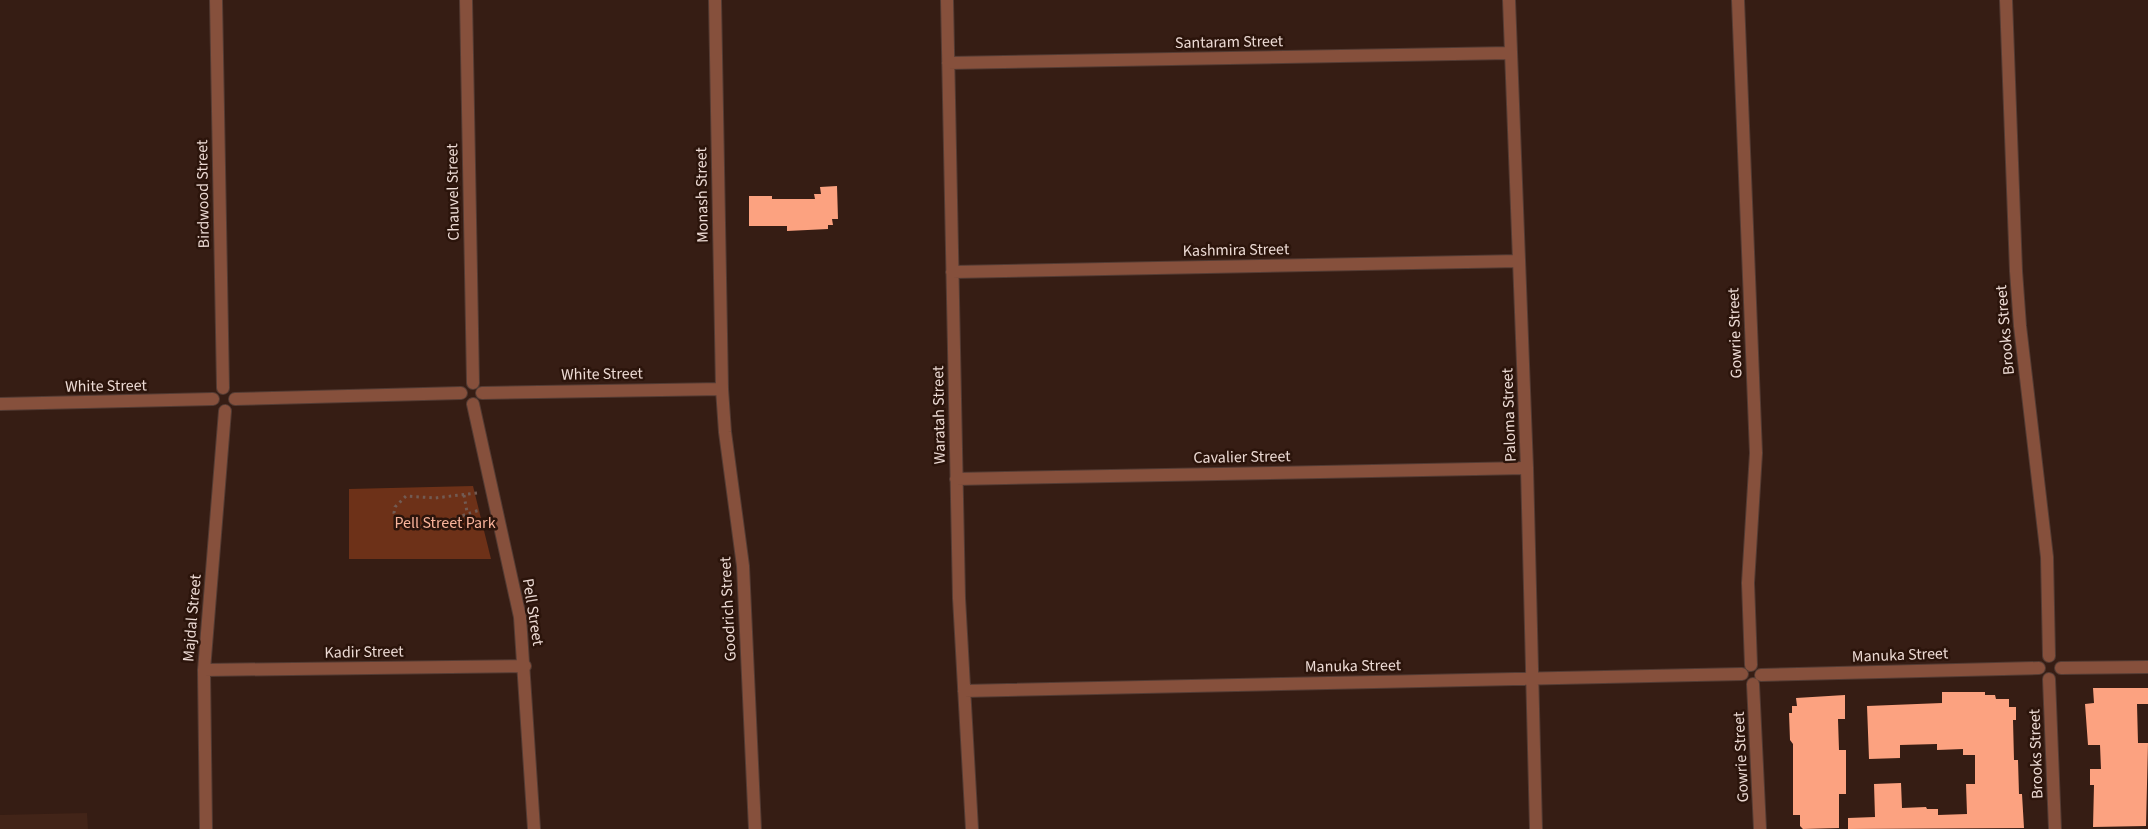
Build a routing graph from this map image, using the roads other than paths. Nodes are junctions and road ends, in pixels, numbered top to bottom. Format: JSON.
{"nodes":[{"id":1,"x":216,"y":0,"type":"edge"},
{"id":2,"x":466,"y":0,"type":"edge"},
{"id":3,"x":715,"y":0,"type":"edge"},
{"id":4,"x":947,"y":0,"type":"edge"},
{"id":5,"x":1509,"y":0,"type":"edge"},
{"id":6,"x":1738,"y":0,"type":"edge"},
{"id":7,"x":2006,"y":0,"type":"edge"},
{"id":8,"x":1510,"y":53,"type":"junction"},
{"id":9,"x":948,"y":63,"type":"junction"},
{"id":10,"x":1520,"y":260,"type":"junction"},
{"id":11,"x":952,"y":272,"type":"junction"},
{"id":12,"x":473,"y":383,"type":"junction"},
{"id":13,"x":223,"y":388,"type":"junction"},
{"id":14,"x":722,"y":389,"type":"junction"},
{"id":15,"x":462,"y":393,"type":"junction"},
{"id":16,"x":482,"y":393,"type":"junction"},
{"id":17,"x":235,"y":399,"type":"junction"},
{"id":18,"x":213,"y":400,"type":"junction"},
{"id":19,"x":0,"y":404,"type":"edge"},
{"id":20,"x":473,"y":404,"type":"junction"},
{"id":21,"x":225,"y":411,"type":"junction"},
{"id":22,"x":1528,"y":468,"type":"junction"},
{"id":23,"x":956,"y":479,"type":"junction"},
{"id":24,"x":2049,"y":656,"type":"junction"},
{"id":25,"x":1751,"y":665,"type":"junction"},
{"id":26,"x":525,"y":666,"type":"junction"},
{"id":27,"x":2038,"y":668,"type":"junction"},
{"id":28,"x":2061,"y":668,"type":"junction"},
{"id":29,"x":2148,"y":668,"type":"edge"},
{"id":30,"x":204,"y":670,"type":"junction"},
{"id":31,"x":1742,"y":674,"type":"junction"},
{"id":32,"x":1533,"y":679,"type":"junction"},
{"id":33,"x":1757,"y":679,"type":"junction"},
{"id":34,"x":2050,"y":679,"type":"junction"},
{"id":35,"x":964,"y":690,"type":"junction"},
{"id":36,"x":206,"y":829,"type":"edge"},
{"id":37,"x":534,"y":829,"type":"edge"},
{"id":38,"x":755,"y":829,"type":"edge"},
{"id":39,"x":972,"y":829,"type":"edge"},
{"id":40,"x":1536,"y":829,"type":"edge"},
{"id":41,"x":1760,"y":829,"type":"edge"},
{"id":42,"x":2055,"y":829,"type":"edge"}],
"edges":[{"from":1,"to":13,"type":"street","name":"Birdwood Street"},
{"from":2,"to":12,"type":"street","name":"Chauvel Street"},
{"from":3,"to":14,"type":"street","name":"Monash Street"},
{"from":4,"to":9,"type":"street","name":"Waratah Street"},
{"from":5,"to":8,"type":"street","name":"Paloma Street"},
{"from":6,"to":25,"type":"street","name":"Gowrie Street"},
{"from":7,"to":24,"type":"street","name":"Brooks Street"},
{"from":8,"to":9,"type":"street","name":"Santaram Street"},
{"from":8,"to":10,"type":"street","name":"Paloma Street"},
{"from":9,"to":11,"type":"street","name":"Waratah Street"},
{"from":10,"to":11,"type":"street","name":"Kashmira Street"},
{"from":10,"to":22,"type":"street","name":"Paloma Street"},
{"from":11,"to":23,"type":"street","name":"Waratah Street"},
{"from":12,"to":15,"type":"street"},
{"from":12,"to":16,"type":"street"},
{"from":13,"to":17,"type":"street"},
{"from":13,"to":18,"type":"street"},
{"from":14,"to":16,"type":"street","name":"White Street"},
{"from":14,"to":38,"type":"street","name":"Goodrich Street"},
{"from":15,"to":17,"type":"street"},
{"from":15,"to":20,"type":"street"},
{"from":16,"to":20,"type":"street"},
{"from":17,"to":21,"type":"street"},
{"from":18,"to":19,"type":"street","name":"White Street"},
{"from":18,"to":21,"type":"street"},
{"from":20,"to":26,"type":"street","name":"Pell Street"},
{"from":21,"to":30,"type":"street","name":"Majdal Street"},
{"from":22,"to":23,"type":"street","name":"Cavalier Street"},
{"from":22,"to":32,"type":"street","name":"Paloma Street"},
{"from":23,"to":35,"type":"street","name":"Waratah Street"},
{"from":24,"to":27,"type":"street"},
{"from":24,"to":28,"type":"street"},
{"from":25,"to":31,"type":"street"},
{"from":25,"to":33,"type":"street"},
{"from":26,"to":30,"type":"street","name":"Kadir Street"},
{"from":26,"to":37,"type":"street","name":"Pell Street"},
{"from":27,"to":33,"type":"street","name":"Manuka Street"},
{"from":27,"to":34,"type":"street"},
{"from":28,"to":29,"type":"street"},
{"from":28,"to":34,"type":"street"},
{"from":30,"to":36,"type":"street","name":"Majdal Street"},
{"from":31,"to":32,"type":"street","name":"Manuka Street"},
{"from":31,"to":33,"type":"street"},
{"from":32,"to":35,"type":"street","name":"Manuka Street"},
{"from":32,"to":40,"type":"street","name":"Paloma Street"},
{"from":33,"to":41,"type":"street","name":"Gowrie Street"},
{"from":34,"to":42,"type":"street","name":"Brooks Street"},
{"from":35,"to":39,"type":"street","name":"Waratah Street"}]}
